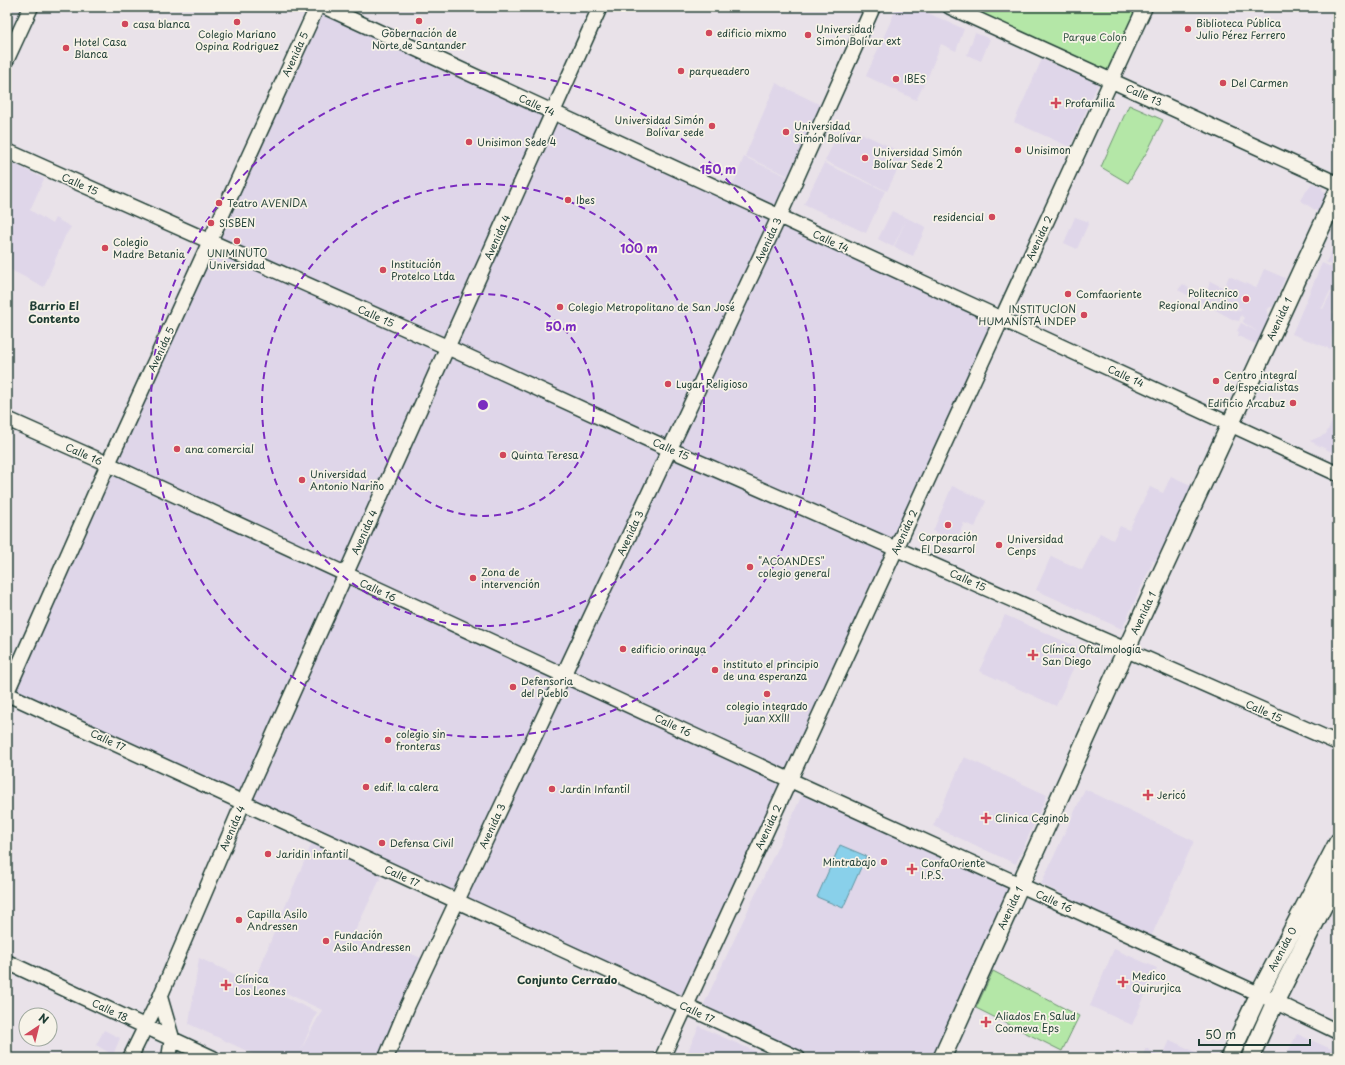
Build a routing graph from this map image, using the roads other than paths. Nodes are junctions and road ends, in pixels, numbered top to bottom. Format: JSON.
{"nodes":[{"id":1,"x":30,"y":7,"type":"edge"},
{"id":2,"x":317,"y":7,"type":"edge"},
{"id":3,"x":325,"y":7,"type":"edge"},
{"id":4,"x":600,"y":7,"type":"edge"},
{"id":5,"x":873,"y":7,"type":"edge"},
{"id":6,"x":950,"y":7,"type":"edge"},
{"id":7,"x":1146,"y":7,"type":"edge"},
{"id":8,"x":7,"y":59,"type":"edge"},
{"id":9,"x":1112,"y":80,"type":"junction"},
{"id":10,"x":553,"y":112,"type":"junction"},
{"id":11,"x":7,"y":151,"type":"edge"},
{"id":12,"x":1338,"y":184,"type":"edge"},
{"id":13,"x":1338,"y":191,"type":"edge"},
{"id":14,"x":779,"y":217,"type":"junction"},
{"id":15,"x":210,"y":242,"type":"junction"},
{"id":16,"x":1002,"y":319,"type":"junction"},
{"id":17,"x":448,"y":347,"type":"junction"},
{"id":18,"x":7,"y":419,"type":"edge"},
{"id":19,"x":1230,"y":425,"type":"junction"},
{"id":20,"x":670,"y":449,"type":"junction"},
{"id":21,"x":108,"y":464,"type":"junction"},
{"id":22,"x":1338,"y":474,"type":"edge"},
{"id":23,"x":896,"y":549,"type":"junction"},
{"id":24,"x":346,"y":575,"type":"junction"},
{"id":25,"x":1126,"y":650,"type":"junction"},
{"id":26,"x":564,"y":675,"type":"junction"},
{"id":27,"x":7,"y":693,"type":"edge"},
{"id":28,"x":1338,"y":743,"type":"edge"},
{"id":29,"x":790,"y":780,"type":"junction"},
{"id":30,"x":243,"y":803,"type":"junction"},
{"id":31,"x":1338,"y":842,"type":"edge"},
{"id":32,"x":1338,"y":877,"type":"edge"},
{"id":33,"x":1020,"y":885,"type":"junction"},
{"id":34,"x":457,"y":901,"type":"junction"},
{"id":35,"x":7,"y":962,"type":"edge"},
{"id":36,"x":1259,"y":994,"type":"junction"},
{"id":37,"x":160,"y":997,"type":"junction"},
{"id":38,"x":1275,"y":1002,"type":"junction"},
{"id":39,"x":686,"y":1006,"type":"junction"},
{"id":40,"x":146,"y":1026,"type":"junction"},
{"id":41,"x":1338,"y":1032,"type":"edge"},
{"id":42,"x":172,"y":1038,"type":"junction"},
{"id":43,"x":130,"y":1058,"type":"edge"},
{"id":44,"x":169,"y":1058,"type":"edge"},
{"id":45,"x":214,"y":1058,"type":"edge"},
{"id":46,"x":386,"y":1058,"type":"edge"},
{"id":47,"x":662,"y":1058,"type":"edge"},
{"id":48,"x":798,"y":1058,"type":"edge"},
{"id":49,"x":942,"y":1058,"type":"edge"},
{"id":50,"x":1229,"y":1058,"type":"edge"},
{"id":51,"x":1250,"y":1058,"type":"edge"}],
"edges":[{"from":1,"to":8,"type":"street"},
{"from":2,"to":15,"type":"street","name":"Avenida 5"},
{"from":3,"to":10,"type":"street","name":"Calle 14"},
{"from":4,"to":10,"type":"street","name":"Avenida 4"},
{"from":5,"to":14,"type":"street","name":"Avenida 3"},
{"from":6,"to":9,"type":"street","name":"Calle 13"},
{"from":7,"to":9,"type":"street","name":"Avenida 2"},
{"from":9,"to":12,"type":"street","name":"Calle 13"},
{"from":9,"to":16,"type":"street","name":"Avenida 2"},
{"from":10,"to":14,"type":"street","name":"Calle 14"},
{"from":10,"to":17,"type":"street","name":"Avenida 4"},
{"from":11,"to":15,"type":"street","name":"Calle 15"},
{"from":13,"to":19,"type":"street","name":"Avenida 1"},
{"from":14,"to":16,"type":"street","name":"Calle 14"},
{"from":14,"to":20,"type":"street","name":"Avenida 3"},
{"from":15,"to":17,"type":"street","name":"Calle 15"},
{"from":15,"to":21,"type":"street","name":"Avenida 5"},
{"from":16,"to":19,"type":"street","name":"Calle 14"},
{"from":16,"to":23,"type":"street","name":"Avenida 2"},
{"from":17,"to":20,"type":"street","name":"Calle 15"},
{"from":17,"to":24,"type":"street","name":"Avenida 4"},
{"from":18,"to":21,"type":"street","name":"Calle 16"},
{"from":19,"to":22,"type":"street","name":"Calle 14"},
{"from":19,"to":25,"type":"street","name":"Avenida 1"},
{"from":20,"to":23,"type":"street","name":"Calle 15"},
{"from":20,"to":26,"type":"street","name":"Avenida 3"},
{"from":21,"to":24,"type":"street","name":"Calle 16"},
{"from":21,"to":27,"type":"street","name":"Avenida 5"},
{"from":23,"to":25,"type":"street","name":"Calle 15"},
{"from":23,"to":29,"type":"street","name":"Avenida 2"},
{"from":24,"to":26,"type":"street","name":"Calle 16"},
{"from":24,"to":30,"type":"street","name":"Avenida 4"},
{"from":25,"to":28,"type":"street","name":"Calle 15"},
{"from":25,"to":33,"type":"street","name":"Avenida 1"},
{"from":26,"to":29,"type":"street","name":"Calle 16"},
{"from":26,"to":34,"type":"street","name":"Avenida 3"},
{"from":27,"to":30,"type":"street","name":"Calle 17"},
{"from":29,"to":33,"type":"street","name":"Calle 16"},
{"from":29,"to":39,"type":"street","name":"Avenida 2"},
{"from":30,"to":34,"type":"street","name":"Calle 17"},
{"from":30,"to":37,"type":"street","name":"Avenida 4"},
{"from":31,"to":36,"type":"street","name":"Avenida 0"},
{"from":32,"to":38,"type":"street","name":"Avenida 0"},
{"from":33,"to":36,"type":"street","name":"Calle 16"},
{"from":33,"to":49,"type":"street","name":"Avenida 1"},
{"from":34,"to":39,"type":"street","name":"Calle 17"},
{"from":34,"to":46,"type":"street","name":"Avenida 3"},
{"from":35,"to":40,"type":"street","name":"Calle 18"},
{"from":36,"to":38,"type":"street","name":"Calle 16"},
{"from":36,"to":50,"type":"street","name":"Avenida 0"},
{"from":37,"to":40,"type":"street","name":"Avenida 4"},
{"from":37,"to":42,"type":"street"},
{"from":38,"to":41,"type":"street","name":"Calle 16"},
{"from":38,"to":51,"type":"street","name":"Avenida 0"},
{"from":39,"to":47,"type":"street","name":"Avenida 2"},
{"from":39,"to":48,"type":"street","name":"Calle 17"},
{"from":40,"to":42,"type":"street","name":"Calle 18"},
{"from":40,"to":43,"type":"street","name":"Avenida 4"},
{"from":42,"to":44,"type":"street"},
{"from":42,"to":45,"type":"street","name":"Calle 18"}]}
